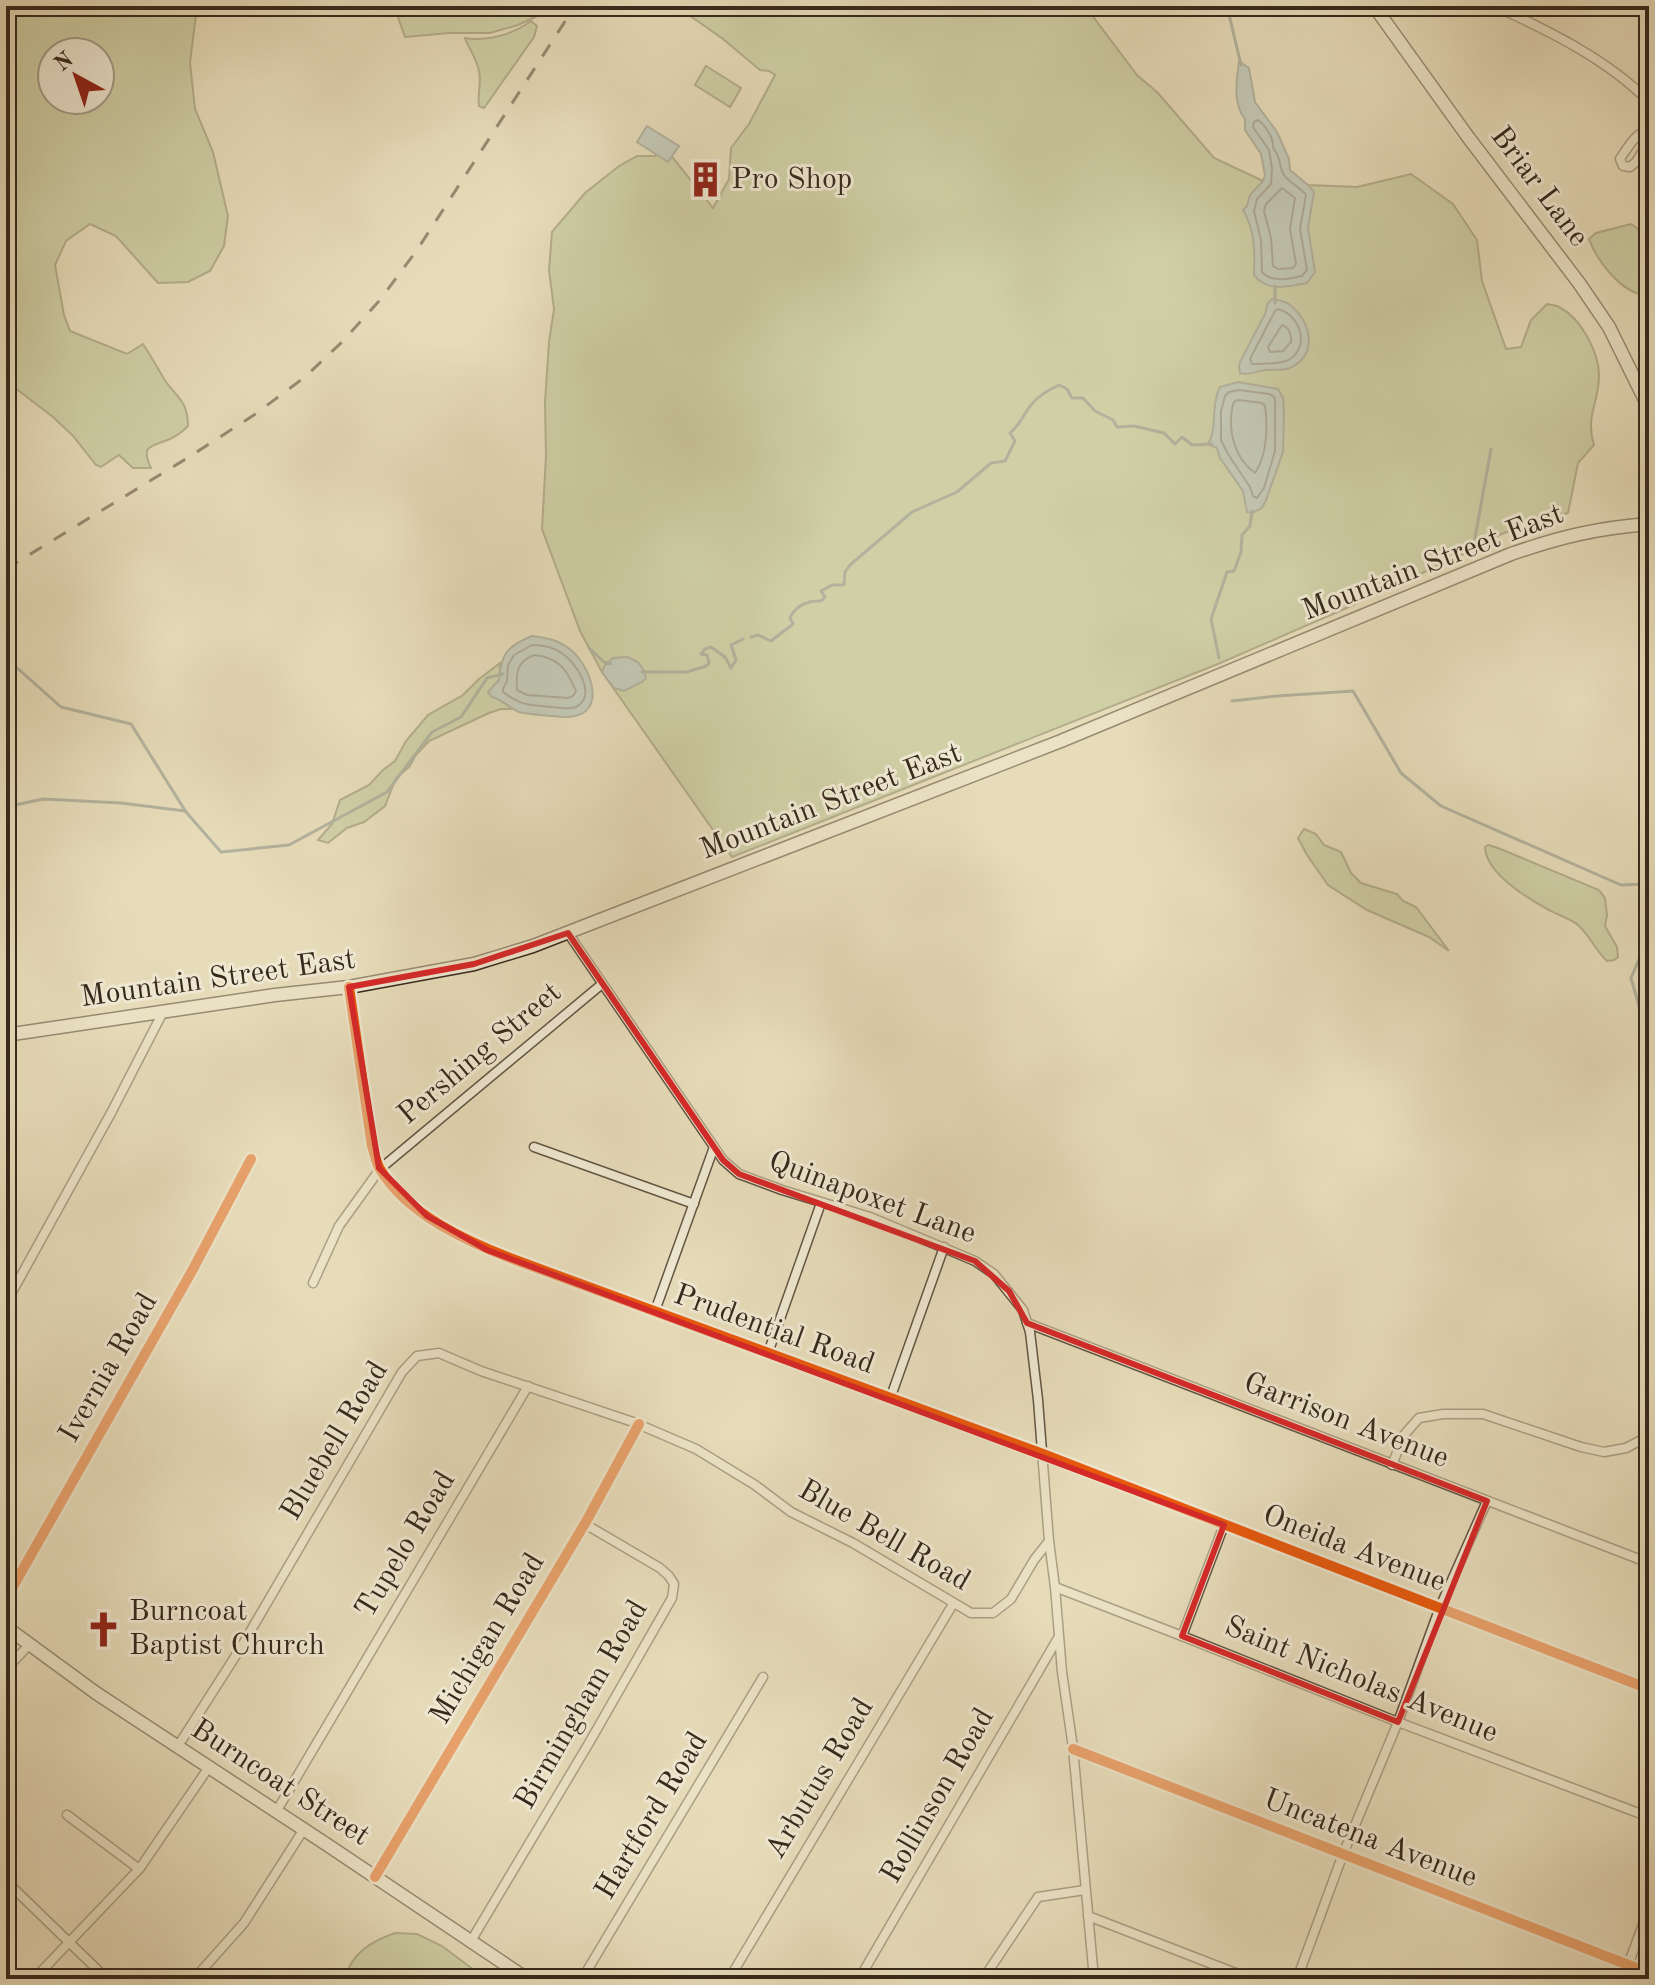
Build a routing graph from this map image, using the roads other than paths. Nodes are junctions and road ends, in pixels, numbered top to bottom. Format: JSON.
{"nodes":[{"id":1,"x":1495,"y":6,"type":"edge"},
{"id":2,"x":1380,"y":8,"type":"edge"},
{"id":3,"x":1649,"y":102,"type":"edge"},
{"id":4,"x":1649,"y":129,"type":"edge"},
{"id":5,"x":1649,"y":141,"type":"edge"},
{"id":6,"x":1649,"y":408,"type":"edge"},
{"id":7,"x":1649,"y":524,"type":"edge"},
{"id":8,"x":568,"y":933,"type":"junction"},
{"id":9,"x":602,"y":984,"type":"junction"},
{"id":10,"x":349,"y":987,"type":"junction"},
{"id":11,"x":163,"y":1012,"type":"junction"},
{"id":12,"x":6,"y":1035,"type":"edge"},
{"id":13,"x":534,"y":1147,"type":"dead end"},
{"id":14,"x":714,"y":1147,"type":"junction"},
{"id":15,"x":251,"y":1159,"type":"dead end"},
{"id":16,"x":380,"y":1169,"type":"junction"},
{"id":17,"x":821,"y":1203,"type":"junction"},
{"id":18,"x":694,"y":1204,"type":"junction"},
{"id":19,"x":1649,"y":1236,"type":"edge"},
{"id":20,"x":944,"y":1247,"type":"junction"},
{"id":21,"x":313,"y":1283,"type":"dead end"},
{"id":22,"x":6,"y":1303,"type":"edge"},
{"id":23,"x":1649,"y":1308,"type":"edge"},
{"id":24,"x":655,"y":1311,"type":"junction"},
{"id":25,"x":1027,"y":1323,"type":"junction"},
{"id":26,"x":768,"y":1353,"type":"junction"},
{"id":27,"x":528,"y":1386,"type":"junction"},
{"id":28,"x":890,"y":1399,"type":"junction"},
{"id":29,"x":639,"y":1424,"type":"junction"},
{"id":30,"x":1649,"y":1436,"type":"edge"},
{"id":31,"x":1043,"y":1454,"type":"junction"},
{"id":32,"x":718,"y":1462,"type":"joint"},
{"id":33,"x":1392,"y":1465,"type":"junction"},
{"id":34,"x":1487,"y":1501,"type":"junction"},
{"id":35,"x":585,"y":1524,"type":"junction"},
{"id":36,"x":1224,"y":1525,"type":"junction"},
{"id":37,"x":1049,"y":1541,"type":"junction"},
{"id":38,"x":1649,"y":1563,"type":"edge"},
{"id":39,"x":1055,"y":1587,"type":"junction"},
{"id":40,"x":6,"y":1599,"type":"edge"},
{"id":41,"x":953,"y":1604,"type":"junction"},
{"id":42,"x":1440,"y":1607,"type":"junction"},
{"id":43,"x":6,"y":1627,"type":"edge"},
{"id":44,"x":1182,"y":1636,"type":"junction"},
{"id":45,"x":1059,"y":1637,"type":"junction"},
{"id":46,"x":30,"y":1644,"type":"junction"},
{"id":47,"x":6,"y":1669,"type":"edge"},
{"id":48,"x":763,"y":1677,"type":"dead end"},
{"id":49,"x":1649,"y":1689,"type":"edge"},
{"id":50,"x":1398,"y":1722,"type":"junction"},
{"id":51,"x":178,"y":1746,"type":"junction"},
{"id":52,"x":1073,"y":1749,"type":"junction"},
{"id":53,"x":209,"y":1767,"type":"junction"},
{"id":54,"x":276,"y":1812,"type":"junction"},
{"id":55,"x":67,"y":1815,"type":"dead end"},
{"id":56,"x":1649,"y":1817,"type":"edge"},
{"id":57,"x":304,"y":1829,"type":"junction"},
{"id":58,"x":1343,"y":1854,"type":"junction"},
{"id":59,"x":139,"y":1869,"type":"junction"},
{"id":60,"x":375,"y":1877,"type":"junction"},
{"id":61,"x":6,"y":1881,"type":"edge"},
{"id":62,"x":1085,"y":1890,"type":"junction"},
{"id":63,"x":1649,"y":1908,"type":"edge"},
{"id":64,"x":1088,"y":1916,"type":"junction"},
{"id":65,"x":471,"y":1941,"type":"junction"},
{"id":66,"x":69,"y":1943,"type":"junction"},
{"id":67,"x":1628,"y":1965,"type":"junction"},
{"id":68,"x":1649,"y":1973,"type":"edge"},
{"id":69,"x":198,"y":1978,"type":"edge"},
{"id":70,"x":34,"y":1979,"type":"edge"},
{"id":71,"x":107,"y":1979,"type":"edge"},
{"id":72,"x":527,"y":1979,"type":"edge"},
{"id":73,"x":582,"y":1979,"type":"edge"},
{"id":74,"x":729,"y":1979,"type":"edge"},
{"id":75,"x":859,"y":1979,"type":"edge"},
{"id":76,"x":983,"y":1979,"type":"edge"},
{"id":77,"x":1094,"y":1979,"type":"edge"},
{"id":78,"x":1251,"y":1979,"type":"edge"},
{"id":79,"x":1297,"y":1979,"type":"edge"},
{"id":80,"x":1623,"y":1979,"type":"edge"}],
"edges":[{"from":1,"to":3,"type":"street"},
{"from":2,"to":6,"type":"main road","name":"Briar Lane"},
{"from":4,"to":5,"type":"street"},
{"from":7,"to":8,"type":"main road","name":"Mountain Street East"},
{"from":8,"to":9,"type":"street","name":"Quinapoxet Lane"},
{"from":8,"to":10,"type":"main road","name":"Mountain Street East"},
{"from":9,"to":14,"type":"street","name":"Quinapoxet Lane"},
{"from":9,"to":16,"type":"street","name":"Pershing Street"},
{"from":10,"to":11,"type":"main road","name":"Mountain Street East"},
{"from":10,"to":16,"type":"street"},
{"from":11,"to":12,"type":"main road","name":"Mountain Street East"},
{"from":11,"to":22,"type":"street"},
{"from":13,"to":18,"type":"street"},
{"from":14,"to":17,"type":"street","name":"Quinapoxet Lane"},
{"from":14,"to":18,"type":"street"},
{"from":15,"to":40,"type":"street","name":"Ivernia Road"},
{"from":16,"to":21,"type":"street","name":"Pershing Street"},
{"from":16,"to":24,"type":"street","name":"Prudential Road"},
{"from":17,"to":20,"type":"street","name":"Quinapoxet Lane"},
{"from":17,"to":26,"type":"street"},
{"from":18,"to":24,"type":"street"},
{"from":19,"to":23,"type":"street"},
{"from":20,"to":25,"type":"street","name":"Quinapoxet Lane"},
{"from":20,"to":28,"type":"street"},
{"from":24,"to":26,"type":"street","name":"Prudential Road"},
{"from":25,"to":31,"type":"street","name":"Quinapoxet Lane"},
{"from":25,"to":33,"type":"street","name":"Garrison Avenue"},
{"from":26,"to":28,"type":"street","name":"Prudential Road"},
{"from":27,"to":29,"type":"street","name":"Bluebell Road"},
{"from":27,"to":51,"type":"street","name":"Bluebell Road"},
{"from":27,"to":54,"type":"street","name":"Tupelo Road"},
{"from":28,"to":31,"type":"street","name":"Prudential Road"},
{"from":29,"to":32,"type":"street","name":"Bluebell Road"},
{"from":29,"to":35,"type":"street","name":"Michigan Road"},
{"from":30,"to":33,"type":"street"},
{"from":31,"to":36,"type":"street","name":"Oneida Avenue"},
{"from":31,"to":37,"type":"street","name":"Quinapoxet Lane"},
{"from":32,"to":41,"type":"street","name":"Blue Bell Road"},
{"from":33,"to":34,"type":"street","name":"Garrison Avenue"},
{"from":34,"to":38,"type":"street","name":"Garrison Avenue"},
{"from":34,"to":42,"type":"street"},
{"from":35,"to":60,"type":"street","name":"Michigan Road"},
{"from":35,"to":65,"type":"street","name":"Birmingham Road"},
{"from":36,"to":42,"type":"street","name":"Oneida Avenue"},
{"from":36,"to":44,"type":"street"},
{"from":37,"to":39,"type":"street","name":"Quinapoxet Lane"},
{"from":37,"to":41,"type":"street","name":"Blue Bell Road"},
{"from":39,"to":44,"type":"street","name":"Saint Nicholas Avenue"},
{"from":39,"to":45,"type":"street","name":"Quinapoxet Lane"},
{"from":41,"to":74,"type":"street","name":"Arbutus Road"},
{"from":42,"to":49,"type":"street","name":"Oneida Avenue"},
{"from":42,"to":50,"type":"street"},
{"from":43,"to":46,"type":"main road","name":"Burncoat Street"},
{"from":44,"to":50,"type":"street","name":"Saint Nicholas Avenue"},
{"from":45,"to":52,"type":"street","name":"Quinapoxet Lane"},
{"from":45,"to":75,"type":"street","name":"Rollinson Road"},
{"from":46,"to":47,"type":"street"},
{"from":46,"to":51,"type":"main road","name":"Burncoat Street"},
{"from":48,"to":73,"type":"street","name":"Hartford Road"},
{"from":50,"to":56,"type":"street","name":"Saint Nicholas Avenue"},
{"from":50,"to":58,"type":"street"},
{"from":51,"to":53,"type":"main road","name":"Burncoat Street"},
{"from":52,"to":58,"type":"street","name":"Uncatena Avenue"},
{"from":52,"to":62,"type":"street","name":"Quinapoxet Lane"},
{"from":53,"to":54,"type":"main road","name":"Burncoat Street"},
{"from":53,"to":59,"type":"street"},
{"from":54,"to":57,"type":"main road","name":"Burncoat Street"},
{"from":55,"to":59,"type":"street"},
{"from":57,"to":60,"type":"main road","name":"Burncoat Street"},
{"from":57,"to":69,"type":"street"},
{"from":58,"to":67,"type":"street","name":"Uncatena Avenue"},
{"from":58,"to":79,"type":"street"},
{"from":59,"to":66,"type":"street"},
{"from":60,"to":65,"type":"main road","name":"Burncoat Street"},
{"from":61,"to":66,"type":"street"},
{"from":62,"to":64,"type":"street","name":"Quinapoxet Lane"},
{"from":62,"to":76,"type":"street"},
{"from":63,"to":67,"type":"street"},
{"from":64,"to":77,"type":"street","name":"Quinapoxet Lane"},
{"from":64,"to":78,"type":"street"},
{"from":65,"to":72,"type":"main road","name":"Burncoat Street"},
{"from":66,"to":70,"type":"street"},
{"from":66,"to":71,"type":"street"},
{"from":67,"to":68,"type":"street","name":"Uncatena Avenue"},
{"from":67,"to":80,"type":"street"}]}
